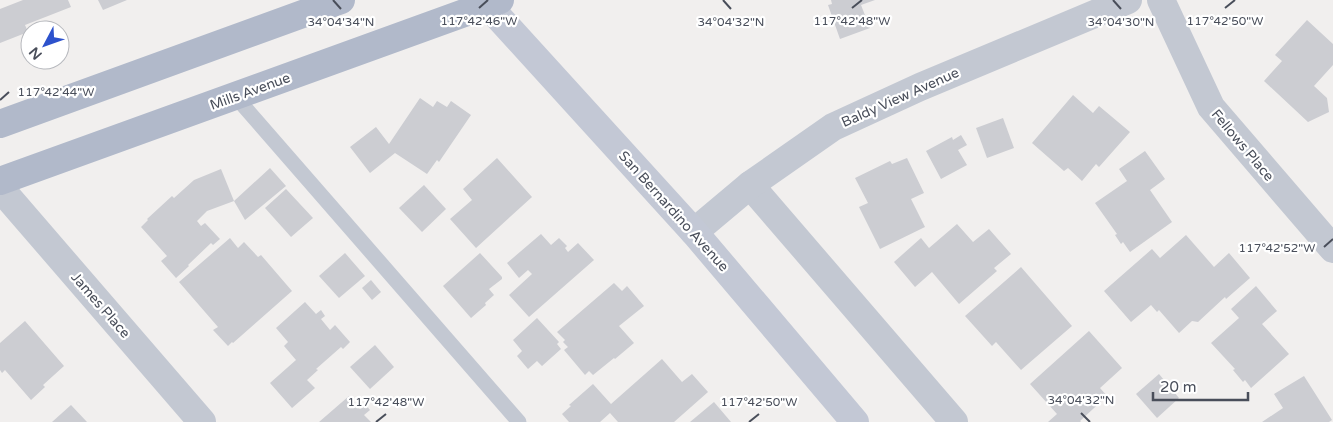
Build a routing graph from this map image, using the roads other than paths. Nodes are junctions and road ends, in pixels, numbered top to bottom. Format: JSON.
{"nodes":[{"id":1,"x":341,"y":0,"type":"edge"},
{"id":2,"x":1128,"y":0,"type":"edge"},
{"id":3,"x":1161,"y":0,"type":"edge"},
{"id":4,"x":490,"y":2,"type":"edge"},
{"id":5,"x":235,"y":96,"type":"junction"},
{"id":6,"x":0,"y":124,"type":"edge"},
{"id":7,"x":0,"y":181,"type":"edge"},
{"id":8,"x":750,"y":185,"type":"junction"},
{"id":9,"x":0,"y":188,"type":"edge"},
{"id":10,"x":694,"y":232,"type":"junction"},
{"id":11,"x":1333,"y":249,"type":"edge"},
{"id":12,"x":202,"y":422,"type":"edge"},
{"id":13,"x":519,"y":422,"type":"edge"},
{"id":14,"x":855,"y":422,"type":"edge"},
{"id":15,"x":954,"y":422,"type":"edge"}],
"edges":[{"from":1,"to":6,"type":"main road"},
{"from":2,"to":8,"type":"street","name":"Baldy View Avenue"},
{"from":3,"to":11,"type":"street","name":"Fellows Place"},
{"from":4,"to":5,"type":"main road","name":"Mills Avenue"},
{"from":4,"to":10,"type":"main road","name":"San Bernardino Avenue"},
{"from":5,"to":7,"type":"main road","name":"Mills Avenue"},
{"from":5,"to":13,"type":"lane"},
{"from":8,"to":10,"type":"street","name":"Baldy View Avenue"},
{"from":8,"to":15,"type":"street"},
{"from":9,"to":12,"type":"street","name":"James Place"},
{"from":10,"to":14,"type":"main road","name":"San Bernardino Avenue"}]}
